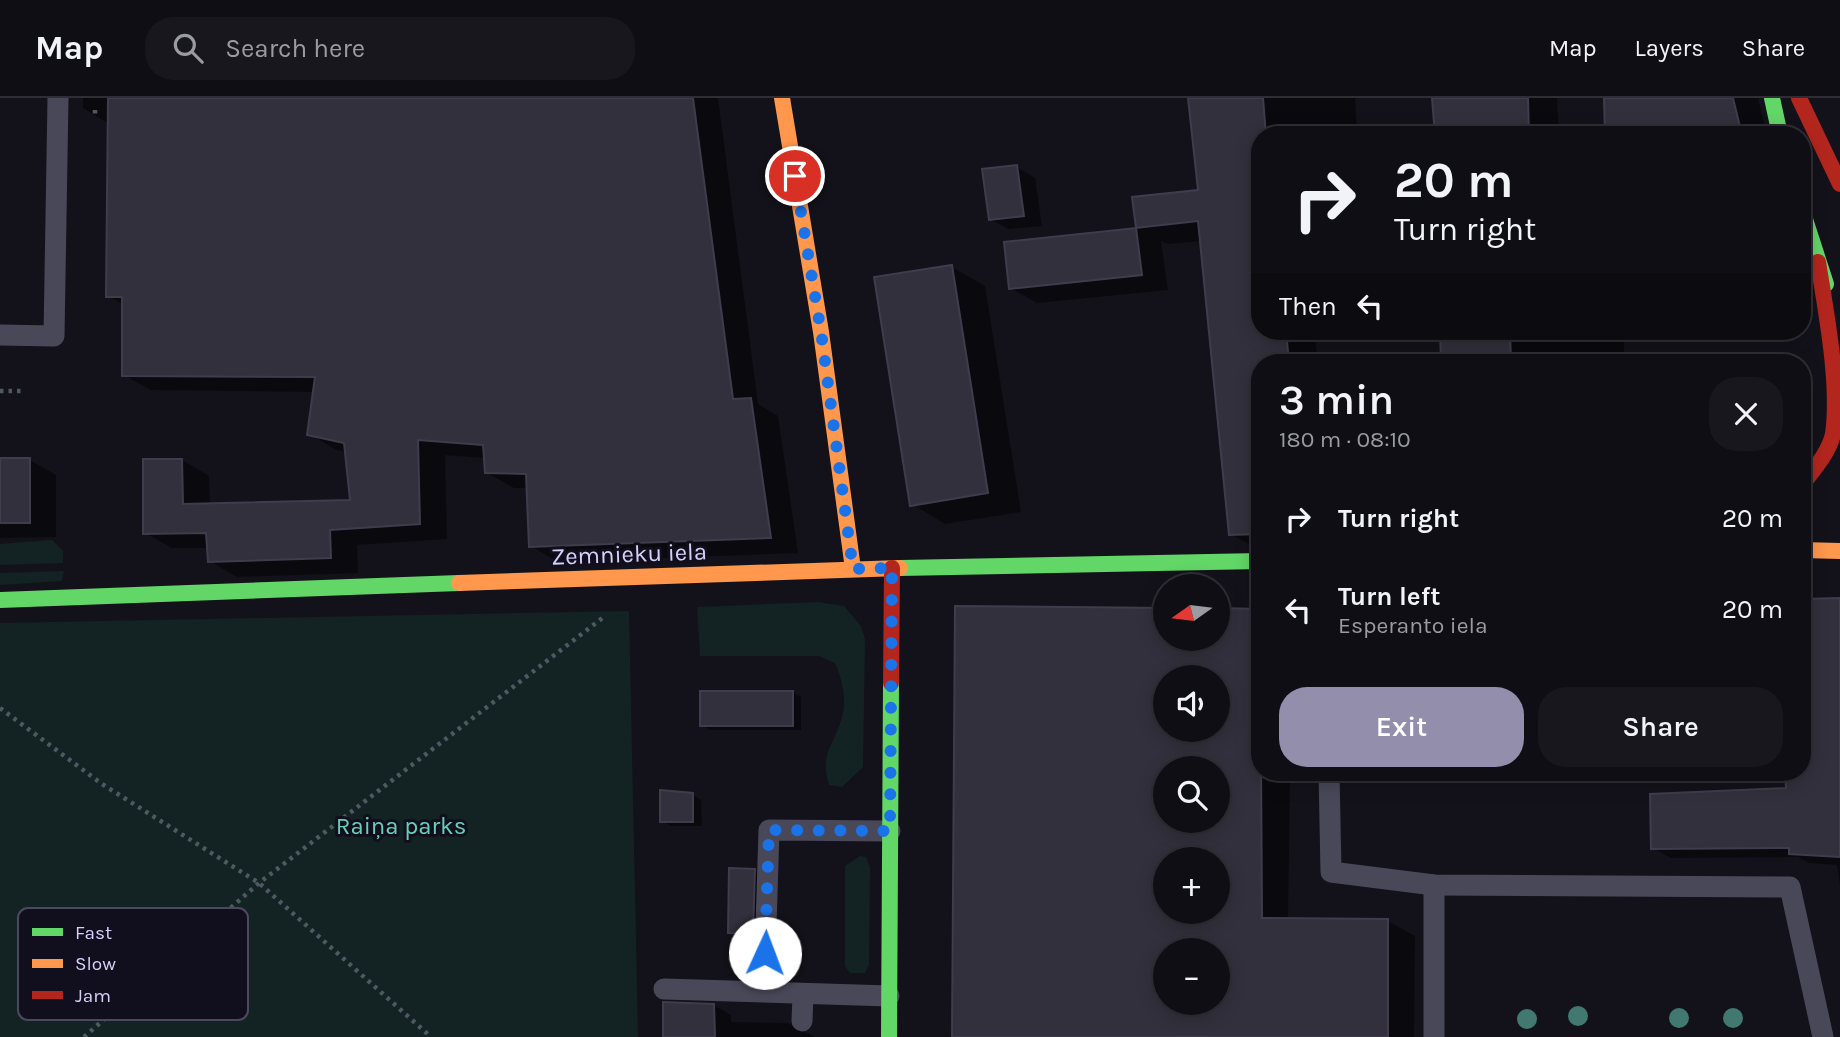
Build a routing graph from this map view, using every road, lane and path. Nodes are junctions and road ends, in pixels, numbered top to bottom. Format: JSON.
{"nodes":[{"id":1,"x":58,"y":98,"type":"edge"},
{"id":2,"x":782,"y":98,"type":"edge"},
{"id":3,"x":1772,"y":98,"type":"edge"},
{"id":4,"x":1799,"y":98,"type":"edge"},
{"id":5,"x":94,"y":110,"type":"dead end"},
{"id":6,"x":94,"y":117,"type":"dead end"},
{"id":7,"x":1778,"y":126,"type":"edge"},
{"id":8,"x":1840,"y":184,"type":"edge"},
{"id":9,"x":1811,"y":239,"type":"edge"},
{"id":10,"x":1818,"y":262,"type":"junction"},
{"id":11,"x":1840,"y":325,"type":"edge"},
{"id":12,"x":0,"y":335,"type":"edge"},
{"id":13,"x":0,"y":391,"type":"edge"},
{"id":14,"x":21,"y":391,"type":"dead end"},
{"id":15,"x":1811,"y":472,"type":"edge"},
{"id":16,"x":1811,"y":550,"type":"edge"},
{"id":17,"x":1840,"y":551,"type":"edge"},
{"id":18,"x":1251,"y":561,"type":"edge"},
{"id":19,"x":892,"y":568,"type":"junction"},
{"id":20,"x":853,"y":569,"type":"junction"},
{"id":21,"x":0,"y":600,"type":"edge"},
{"id":22,"x":614,"y":609,"type":"dead end"},
{"id":23,"x":0,"y":708,"type":"edge"},
{"id":24,"x":1329,"y":781,"type":"edge"},
{"id":25,"x":890,"y":831,"type":"junction"},
{"id":26,"x":259,"y":883,"type":"junction"},
{"id":27,"x":1434,"y":885,"type":"junction"},
{"id":28,"x":231,"y":908,"type":"edge"},
{"id":29,"x":664,"y":989,"type":"dead end"},
{"id":30,"x":764,"y":991,"type":"junction"},
{"id":31,"x":803,"y":996,"type":"junction"},
{"id":32,"x":889,"y":996,"type":"junction"},
{"id":33,"x":103,"y":1020,"type":"edge"},
{"id":34,"x":802,"y":1021,"type":"dead end"},
{"id":35,"x":84,"y":1037,"type":"edge"},
{"id":36,"x":431,"y":1037,"type":"edge"},
{"id":37,"x":888,"y":1037,"type":"edge"},
{"id":38,"x":1434,"y":1037,"type":"edge"},
{"id":39,"x":1823,"y":1037,"type":"edge"}],
"edges":[{"from":1,"to":12,"type":"lane"},
{"from":2,"to":20,"type":"main road"},
{"from":3,"to":7,"type":"main road"},
{"from":4,"to":8,"type":"main road"},
{"from":5,"to":6,"type":"path"},
{"from":9,"to":10,"type":"main road"},
{"from":10,"to":11,"type":"main road"},
{"from":10,"to":15,"type":"main road"},
{"from":13,"to":14,"type":"path"},
{"from":16,"to":17,"type":"main road"},
{"from":18,"to":19,"type":"main road","name":"Zemnieku iela"},
{"from":19,"to":20,"type":"main road","name":"Zemnieku iela"},
{"from":19,"to":25,"type":"main road"},
{"from":20,"to":21,"type":"main road","name":"Zemnieku iela"},
{"from":22,"to":26,"type":"path"},
{"from":23,"to":26,"type":"path"},
{"from":24,"to":27,"type":"lane"},
{"from":25,"to":30,"type":"lane"},
{"from":25,"to":32,"type":"main road"},
{"from":26,"to":28,"type":"path"},
{"from":26,"to":36,"type":"path"},
{"from":27,"to":38,"type":"lane"},
{"from":27,"to":39,"type":"lane"},
{"from":29,"to":30,"type":"lane"},
{"from":30,"to":31,"type":"lane"},
{"from":31,"to":32,"type":"lane"},
{"from":31,"to":34,"type":"lane"},
{"from":32,"to":37,"type":"main road"},
{"from":33,"to":35,"type":"path"}]}
